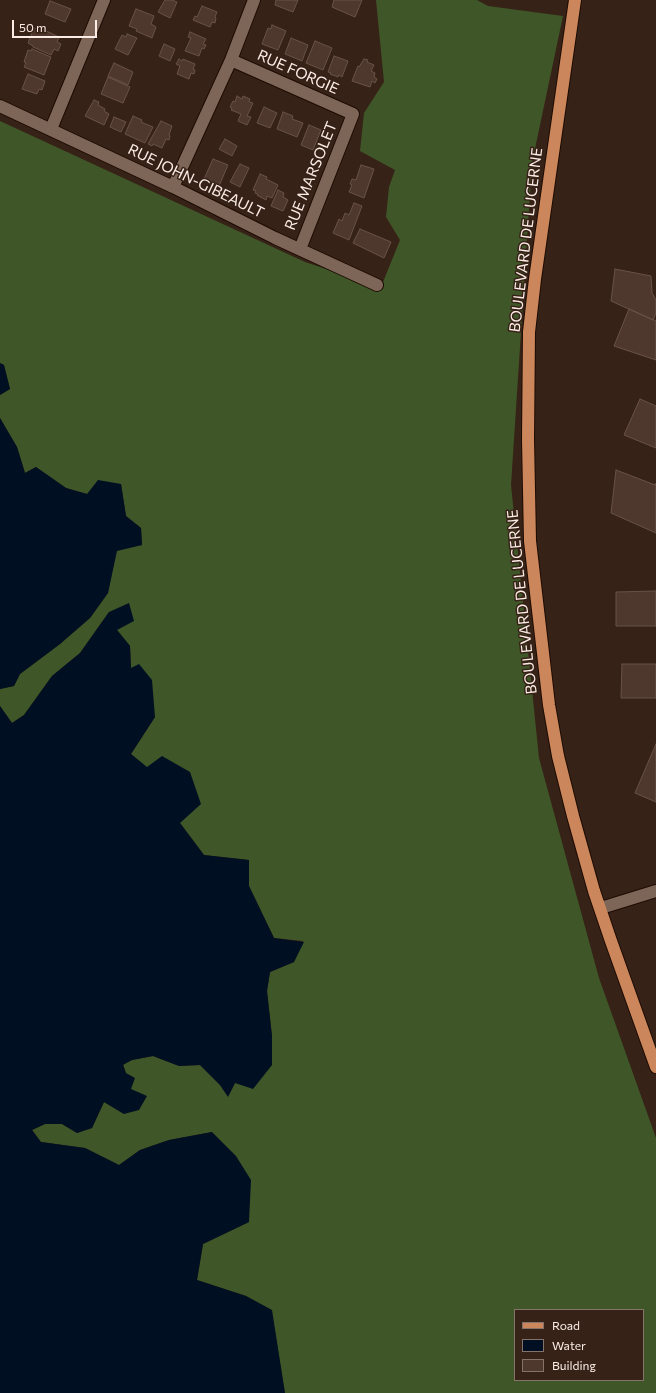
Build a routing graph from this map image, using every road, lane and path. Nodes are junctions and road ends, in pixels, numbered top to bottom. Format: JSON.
{"nodes":[{"id":1,"x":104,"y":0,"type":"edge"},
{"id":2,"x":254,"y":0,"type":"edge"},
{"id":3,"x":575,"y":0,"type":"edge"},
{"id":4,"x":579,"y":0,"type":"edge"},
{"id":5,"x":569,"y":49,"type":"junction"},
{"id":6,"x":231,"y":60,"type":"junction"},
{"id":7,"x":0,"y":106,"type":"edge"},
{"id":8,"x":353,"y":114,"type":"joint"},
{"id":9,"x":51,"y":129,"type":"junction"},
{"id":10,"x":173,"y":187,"type":"junction"},
{"id":11,"x":300,"y":248,"type":"junction"},
{"id":12,"x":377,"y":285,"type":"dead end"},
{"id":13,"x":656,"y":891,"type":"edge"},
{"id":14,"x":601,"y":908,"type":"junction"},
{"id":15,"x":656,"y":1067,"type":"edge"}],
"edges":[{"from":1,"to":9,"type":"street"},
{"from":2,"to":6,"type":"street"},
{"from":3,"to":5,"type":"main road","name":"BOULEVARD DE LUCERNE"},
{"from":4,"to":5,"type":"main road","name":"BOULEVARD DE LUCERNE"},
{"from":5,"to":14,"type":"main road","name":"BOULEVARD DE LUCERNE"},
{"from":6,"to":8,"type":"street","name":"RUE FORGIE"},
{"from":6,"to":10,"type":"street"},
{"from":7,"to":9,"type":"street","name":"RUE JOHN-GIBEAULT"},
{"from":8,"to":11,"type":"street","name":"RUE MARSOLET"},
{"from":9,"to":10,"type":"street","name":"RUE JOHN-GIBEAULT"},
{"from":10,"to":11,"type":"street","name":"RUE JOHN-GIBEAULT"},
{"from":11,"to":12,"type":"street","name":"RUE JOHN-GIBEAULT"},
{"from":13,"to":14,"type":"street"},
{"from":14,"to":15,"type":"main road","name":"BOULEVARD DE LUCERNE"}]}
